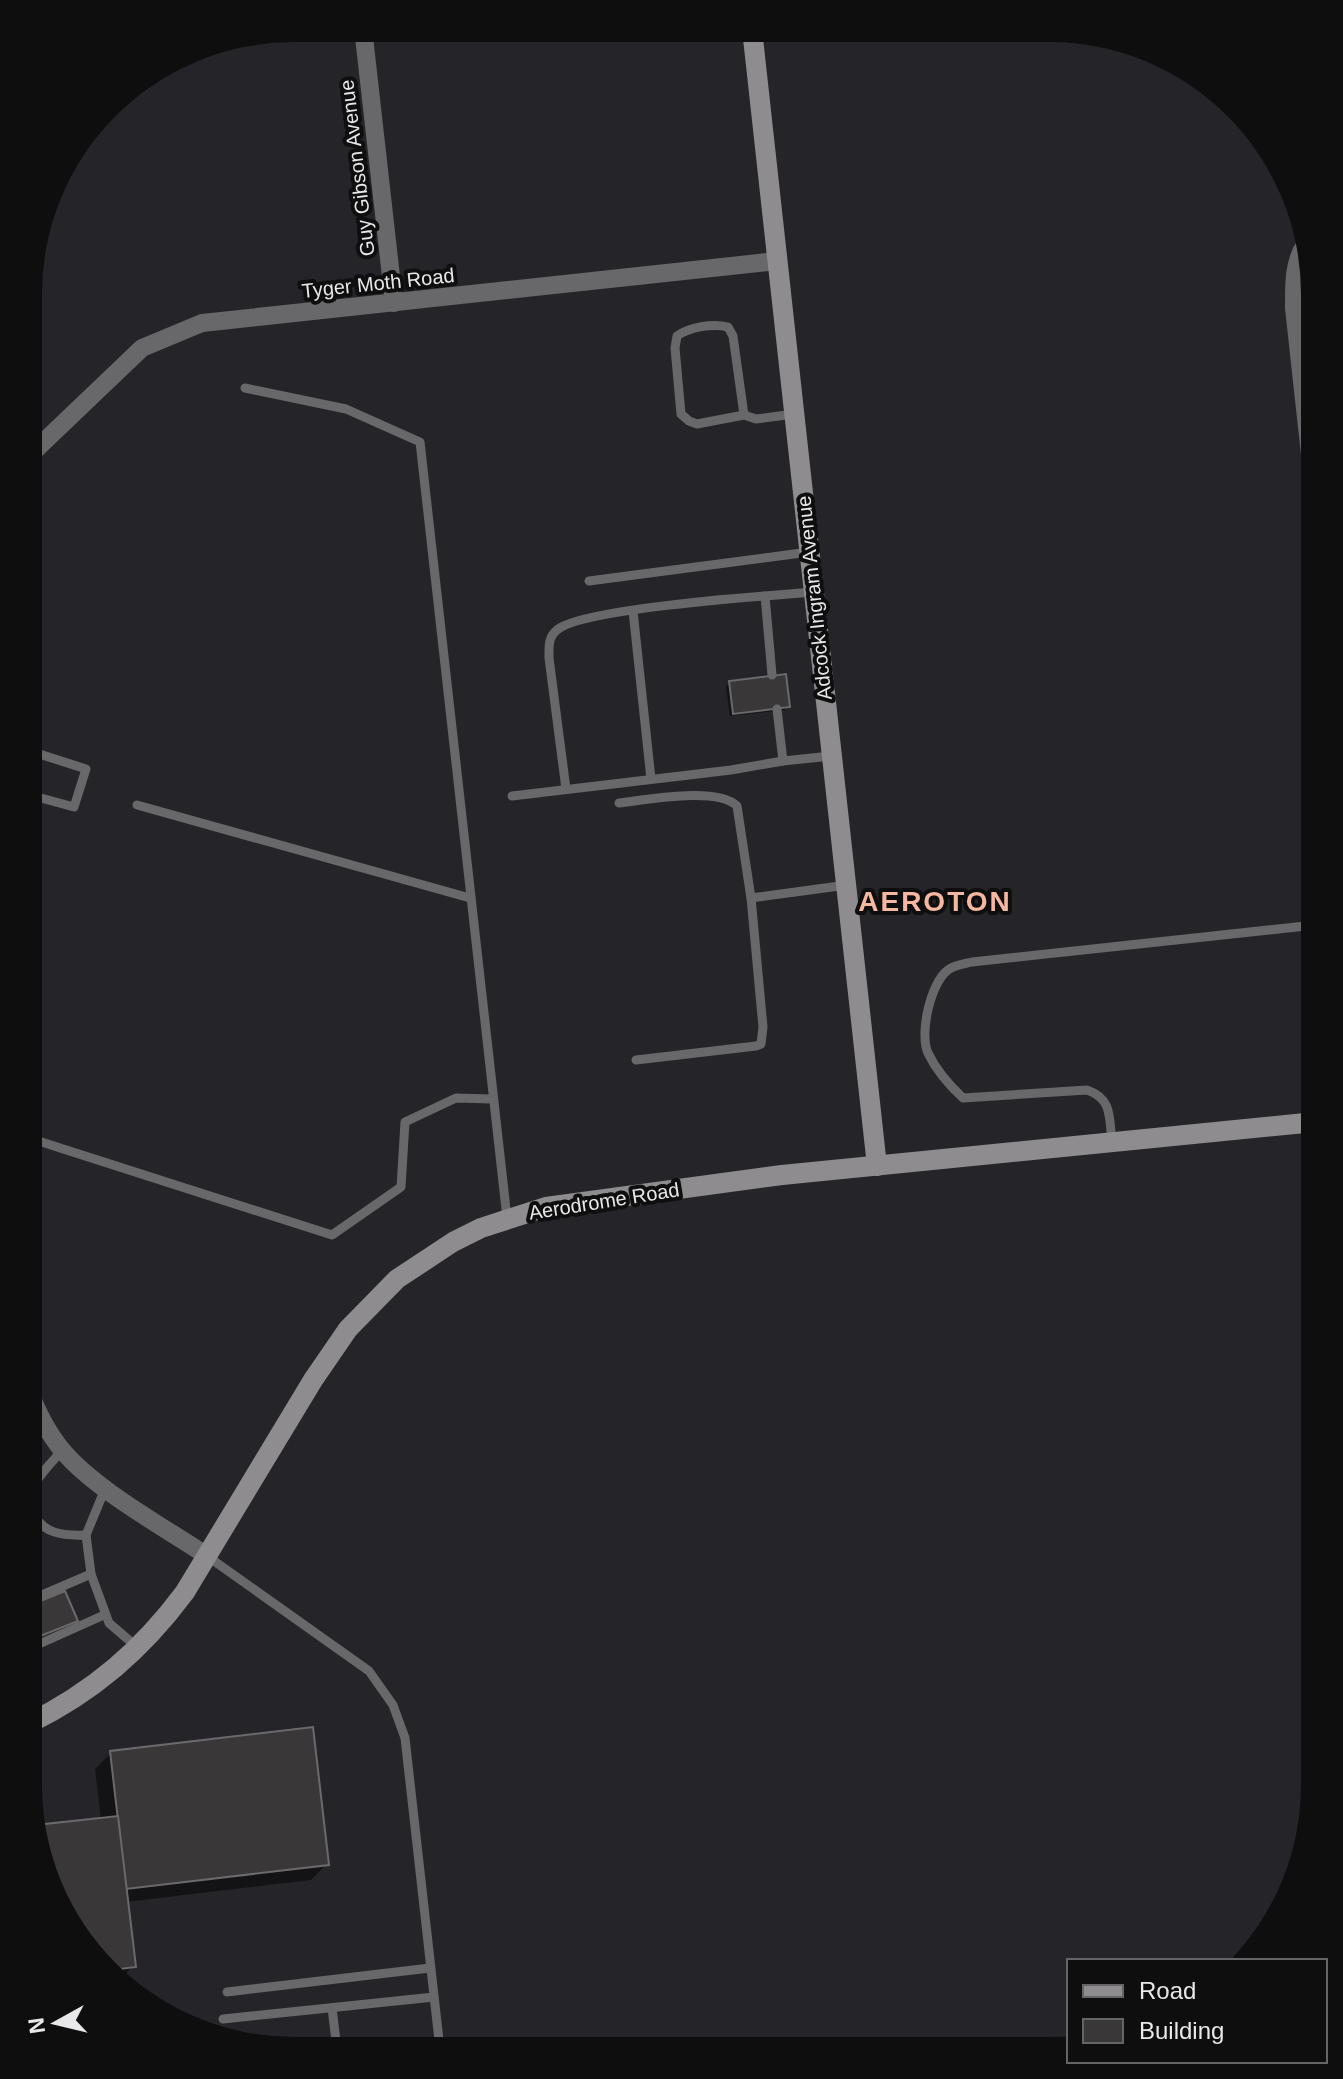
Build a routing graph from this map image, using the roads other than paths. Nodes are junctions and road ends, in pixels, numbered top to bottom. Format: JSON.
{"nodes":[{"id":1,"x":753,"y":42,"type":"edge"},
{"id":2,"x":365,"y":43,"type":"edge"},
{"id":3,"x":1298,"y":258,"type":"edge"},
{"id":4,"x":777,"y":261,"type":"junction"},
{"id":5,"x":394,"y":303,"type":"junction"},
{"id":6,"x":1301,"y":340,"type":"edge"},
{"id":7,"x":245,"y":388,"type":"dead end"},
{"id":8,"x":794,"y":414,"type":"junction"},
{"id":9,"x":744,"y":415,"type":"junction"},
{"id":10,"x":42,"y":444,"type":"edge"},
{"id":11,"x":809,"y":552,"type":"junction"},
{"id":12,"x":589,"y":581,"type":"dead end"},
{"id":13,"x":813,"y":592,"type":"junction"},
{"id":14,"x":765,"y":596,"type":"junction"},
{"id":15,"x":633,"y":611,"type":"junction"},
{"id":16,"x":772,"y":675,"type":"dead end"},
{"id":17,"x":777,"y":709,"type":"dead end"},
{"id":18,"x":42,"y":755,"type":"edge"},
{"id":19,"x":831,"y":756,"type":"junction"},
{"id":20,"x":783,"y":761,"type":"junction"},
{"id":21,"x":651,"y":779,"type":"junction"},
{"id":22,"x":566,"y":789,"type":"junction"},
{"id":23,"x":512,"y":796,"type":"dead end"},
{"id":24,"x":42,"y":798,"type":"edge"},
{"id":25,"x":619,"y":803,"type":"dead end"},
{"id":26,"x":137,"y":805,"type":"dead end"},
{"id":27,"x":847,"y":885,"type":"junction"},
{"id":28,"x":470,"y":898,"type":"junction"},
{"id":29,"x":751,"y":898,"type":"junction"},
{"id":30,"x":1301,"y":927,"type":"edge"},
{"id":31,"x":636,"y":1060,"type":"dead end"},
{"id":32,"x":492,"y":1099,"type":"junction"},
{"id":33,"x":1300,"y":1124,"type":"edge"},
{"id":34,"x":42,"y":1142,"type":"edge"},
{"id":35,"x":1112,"y":1143,"type":"junction"},
{"id":36,"x":877,"y":1166,"type":"junction"},
{"id":37,"x":507,"y":1218,"type":"junction"},
{"id":38,"x":42,"y":1419,"type":"edge"},
{"id":39,"x":62,"y":1450,"type":"junction"},
{"id":40,"x":42,"y":1476,"type":"edge"},
{"id":41,"x":105,"y":1488,"type":"junction"},
{"id":42,"x":42,"y":1526,"type":"edge"},
{"id":43,"x":86,"y":1535,"type":"junction"},
{"id":44,"x":207,"y":1556,"type":"junction"},
{"id":45,"x":91,"y":1574,"type":"junction"},
{"id":46,"x":42,"y":1595,"type":"edge"},
{"id":47,"x":104,"y":1615,"type":"junction"},
{"id":48,"x":42,"y":1643,"type":"edge"},
{"id":49,"x":138,"y":1648,"type":"junction"},
{"id":50,"x":42,"y":1717,"type":"edge"},
{"id":51,"x":430,"y":1968,"type":"junction"},
{"id":52,"x":227,"y":1992,"type":"dead end"},
{"id":53,"x":434,"y":1997,"type":"junction"},
{"id":54,"x":332,"y":2008,"type":"junction"},
{"id":55,"x":223,"y":2019,"type":"dead end"},
{"id":56,"x":336,"y":2037,"type":"edge"},
{"id":57,"x":439,"y":2037,"type":"edge"}],
"edges":[{"from":1,"to":4,"type":"street","name":"Adcock Ingram Avenue"},
{"from":2,"to":5,"type":"street","name":"Guy Gibson Avenue"},
{"from":3,"to":6,"type":"street"},
{"from":4,"to":5,"type":"street","name":"Tyger Moth Road"},
{"from":4,"to":8,"type":"street","name":"Adcock Ingram Avenue"},
{"from":5,"to":10,"type":"street","name":"Tyger Moth Road"},
{"from":7,"to":28,"type":"lane"},
{"from":8,"to":9,"type":"lane"},
{"from":8,"to":11,"type":"street","name":"Adcock Ingram Avenue"},
{"from":9,"to":9,"type":"lane"},
{"from":11,"to":12,"type":"lane"},
{"from":11,"to":13,"type":"street","name":"Adcock Ingram Avenue"},
{"from":13,"to":14,"type":"lane"},
{"from":13,"to":19,"type":"street","name":"Adcock Ingram Avenue"},
{"from":14,"to":15,"type":"lane"},
{"from":14,"to":16,"type":"lane"},
{"from":15,"to":21,"type":"lane"},
{"from":15,"to":22,"type":"lane"},
{"from":17,"to":20,"type":"lane"},
{"from":18,"to":24,"type":"lane"},
{"from":19,"to":20,"type":"lane"},
{"from":19,"to":27,"type":"street","name":"Adcock Ingram Avenue"},
{"from":20,"to":21,"type":"lane"},
{"from":21,"to":22,"type":"lane"},
{"from":22,"to":23,"type":"lane"},
{"from":25,"to":29,"type":"lane"},
{"from":26,"to":28,"type":"lane"},
{"from":27,"to":29,"type":"lane"},
{"from":27,"to":36,"type":"street","name":"Adcock Ingram Avenue"},
{"from":28,"to":32,"type":"lane"},
{"from":29,"to":31,"type":"lane"},
{"from":30,"to":35,"type":"lane"},
{"from":32,"to":34,"type":"lane"},
{"from":32,"to":37,"type":"lane"},
{"from":33,"to":35,"type":"street","name":"Aerodrome Road"},
{"from":35,"to":36,"type":"street","name":"Aerodrome Road"},
{"from":36,"to":37,"type":"street","name":"Aerodrome Road"},
{"from":37,"to":44,"type":"street","name":"Aerodrome Road"},
{"from":38,"to":39,"type":"street"},
{"from":39,"to":40,"type":"lane"},
{"from":39,"to":41,"type":"street"},
{"from":41,"to":43,"type":"lane"},
{"from":41,"to":44,"type":"street"},
{"from":42,"to":43,"type":"lane"},
{"from":43,"to":45,"type":"lane"},
{"from":44,"to":49,"type":"street","name":"Aerodrome Road"},
{"from":44,"to":51,"type":"lane"},
{"from":45,"to":46,"type":"lane"},
{"from":45,"to":47,"type":"lane"},
{"from":47,"to":48,"type":"lane"},
{"from":47,"to":49,"type":"lane"},
{"from":49,"to":50,"type":"street","name":"Aerodrome Road"},
{"from":51,"to":52,"type":"lane"},
{"from":51,"to":53,"type":"lane"},
{"from":53,"to":54,"type":"lane"},
{"from":53,"to":57,"type":"lane"},
{"from":54,"to":55,"type":"lane"},
{"from":54,"to":56,"type":"lane"}]}
